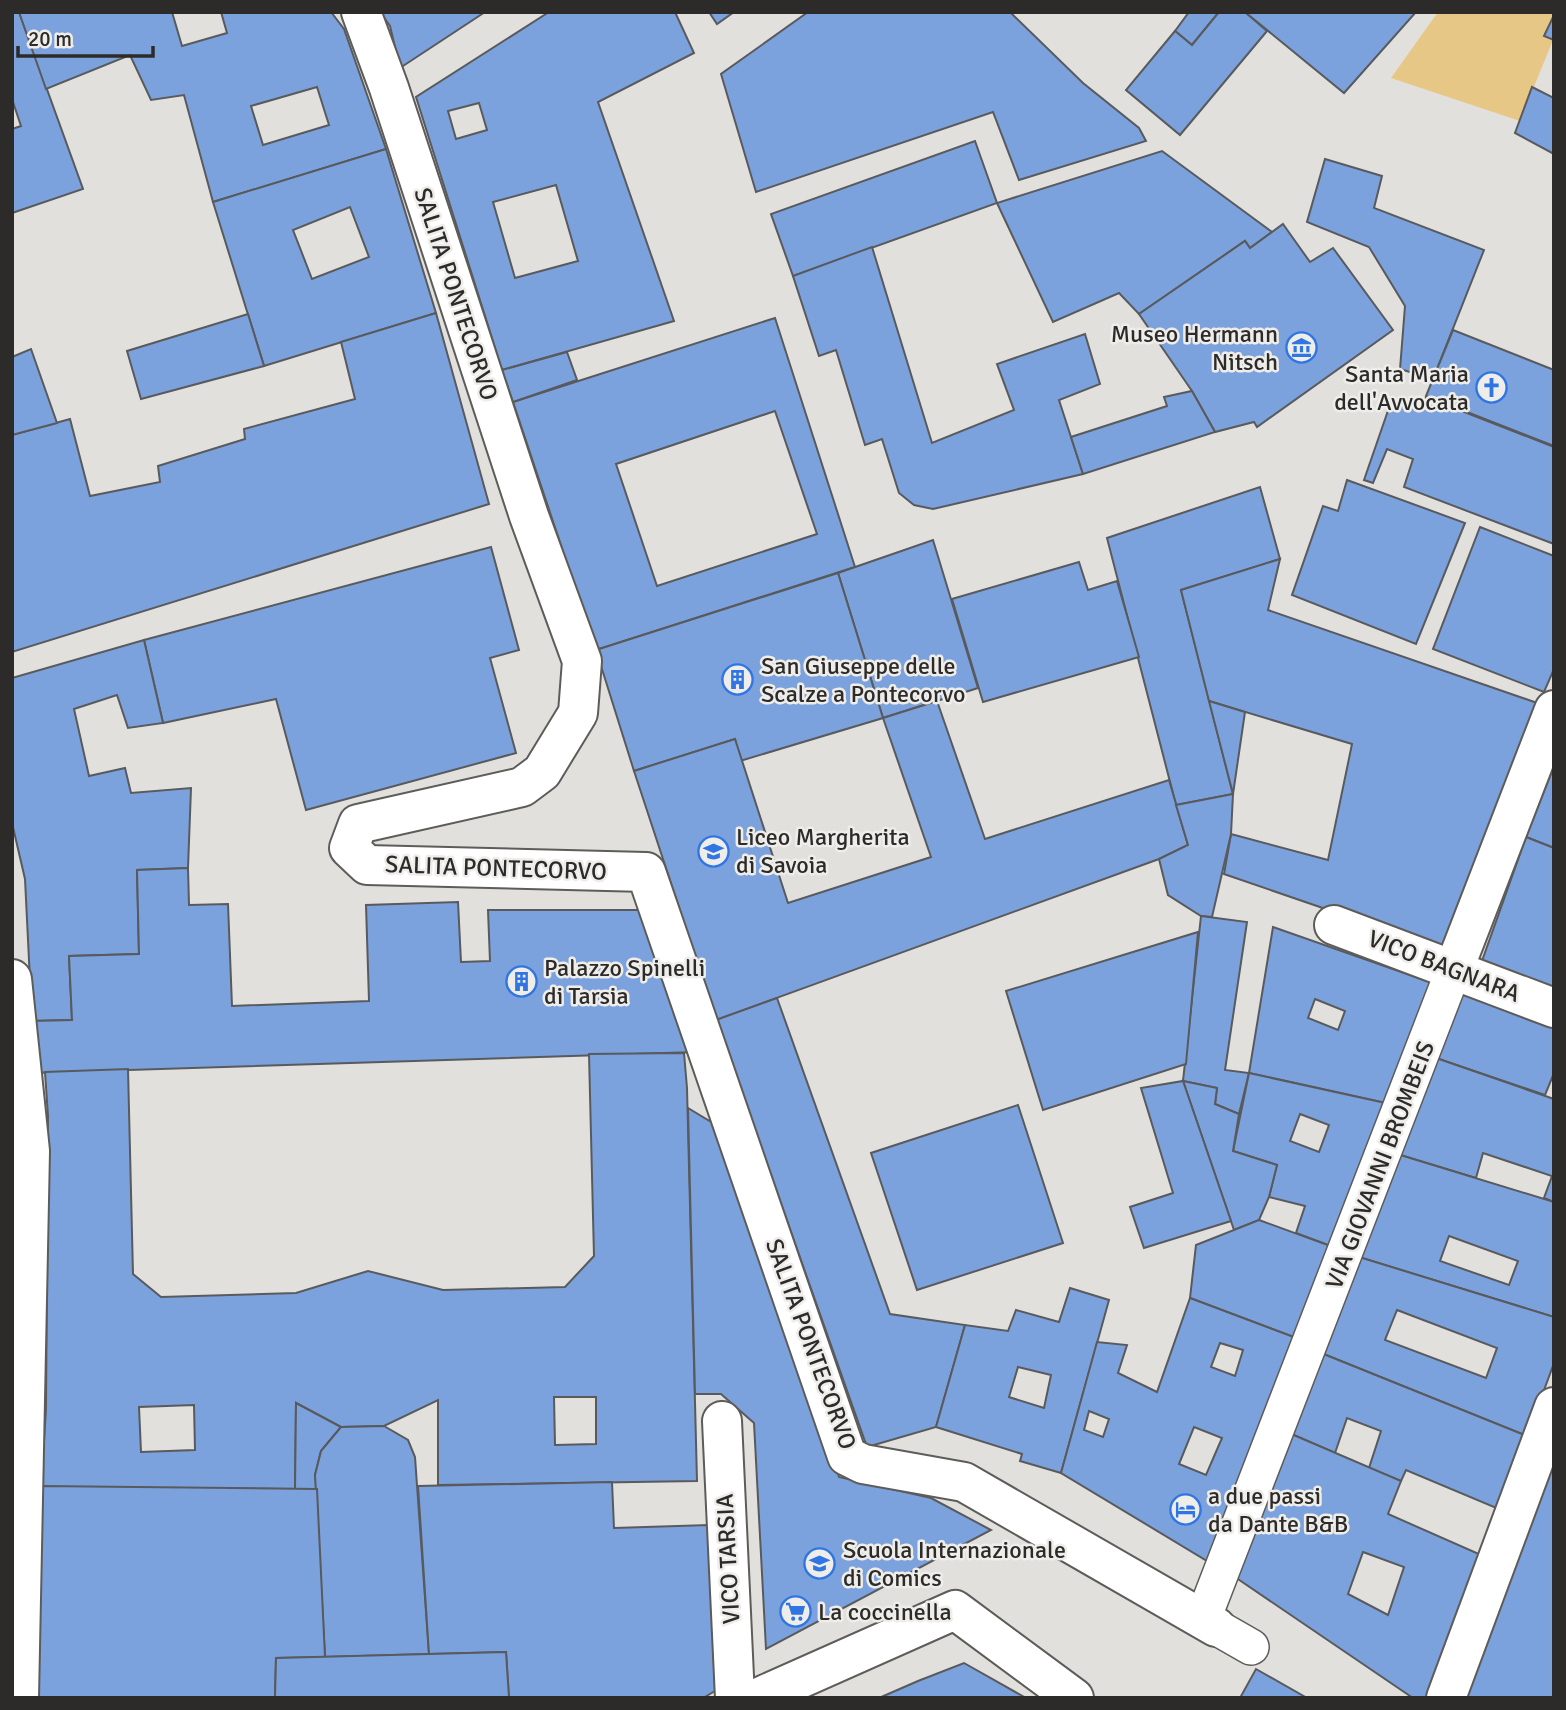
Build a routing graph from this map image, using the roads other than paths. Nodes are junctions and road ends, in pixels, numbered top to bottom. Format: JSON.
{"nodes":[{"id":1,"x":361,"y":12,"type":"edge"},
{"id":2,"x":1554,"y":710,"type":"edge"},
{"id":3,"x":1334,"y":925,"type":"dead end"},
{"id":4,"x":1454,"y":969,"type":"junction"},
{"id":5,"x":12,"y":979,"type":"edge"},
{"id":6,"x":1554,"y":1008,"type":"edge"},
{"id":7,"x":1554,"y":1407,"type":"edge"},
{"id":8,"x":722,"y":1421,"type":"dead end"},
{"id":9,"x":1210,"y":1623,"type":"junction"},
{"id":10,"x":1251,"y":1647,"type":"dead end"},
{"id":11,"x":19,"y":1698,"type":"edge"},
{"id":12,"x":735,"y":1698,"type":"edge"},
{"id":13,"x":757,"y":1698,"type":"edge"},
{"id":14,"x":1074,"y":1698,"type":"edge"},
{"id":15,"x":1446,"y":1698,"type":"edge"}],
"edges":[{"from":1,"to":9,"type":"street","name":"SALITA PONTECORVO"},
{"from":2,"to":4,"type":"street","name":"VIA GIOVANNI BROMBEIS"},
{"from":3,"to":4,"type":"street","name":"VICO BAGNARA"},
{"from":4,"to":6,"type":"street","name":"VICO BAGNARA"},
{"from":4,"to":9,"type":"street","name":"VIA GIOVANNI BROMBEIS"},
{"from":5,"to":11,"type":"street"},
{"from":7,"to":15,"type":"street"},
{"from":8,"to":12,"type":"street","name":"VICO TARSIA"},
{"from":9,"to":10,"type":"street"},
{"from":13,"to":14,"type":"street"}]}
